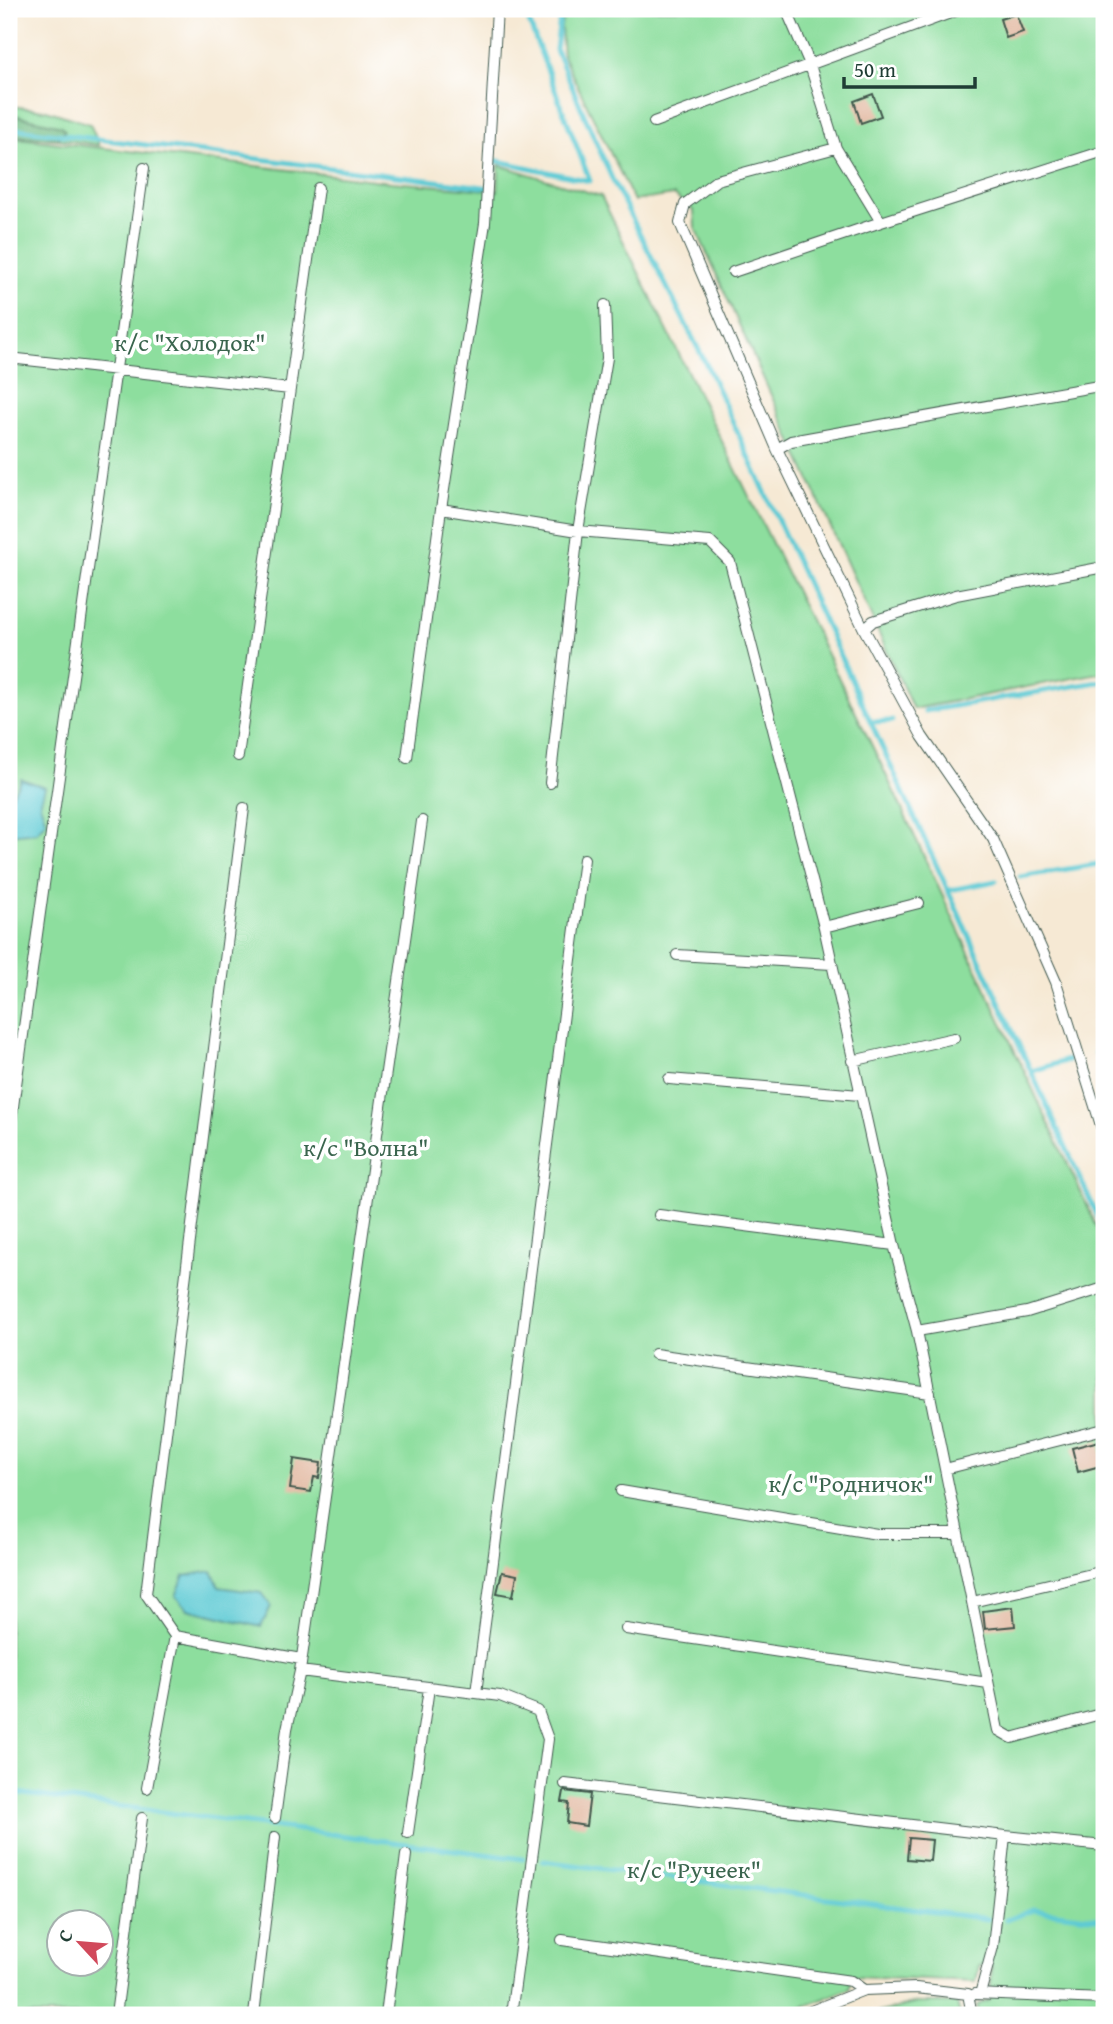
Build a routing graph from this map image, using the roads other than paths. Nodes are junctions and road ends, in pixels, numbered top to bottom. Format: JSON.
{"nodes":[{"id":1,"x":497,"y":9,"type":"edge"},
{"id":2,"x":786,"y":9,"type":"edge"},
{"id":3,"x":961,"y":9,"type":"edge"},
{"id":4,"x":809,"y":62,"type":"junction"},
{"id":5,"x":654,"y":122,"type":"dead end"},
{"id":6,"x":836,"y":148,"type":"junction"},
{"id":7,"x":1104,"y":151,"type":"edge"},
{"id":8,"x":144,"y":168,"type":"dead end"},
{"id":9,"x":318,"y":188,"type":"dead end"},
{"id":10,"x":881,"y":222,"type":"junction"},
{"id":11,"x":733,"y":272,"type":"dead end"},
{"id":12,"x":605,"y":305,"type":"dead end"},
{"id":13,"x":9,"y":358,"type":"edge"},
{"id":14,"x":114,"y":369,"type":"junction"},
{"id":15,"x":1104,"y":384,"type":"edge"},
{"id":16,"x":290,"y":389,"type":"junction"},
{"id":17,"x":777,"y":449,"type":"junction"},
{"id":18,"x":441,"y":509,"type":"junction"},
{"id":19,"x":578,"y":531,"type":"junction"},
{"id":20,"x":1104,"y":567,"type":"edge"},
{"id":21,"x":864,"y":629,"type":"junction"},
{"id":22,"x":238,"y":756,"type":"dead end"},
{"id":23,"x":407,"y":758,"type":"dead end"},
{"id":24,"x":550,"y":783,"type":"dead end"},
{"id":25,"x":244,"y":808,"type":"dead end"},
{"id":26,"x":422,"y":821,"type":"dead end"},
{"id":27,"x":584,"y":859,"type":"dead end"},
{"id":28,"x":919,"y":903,"type":"dead end"},
{"id":29,"x":824,"y":927,"type":"junction"},
{"id":30,"x":677,"y":955,"type":"dead end"},
{"id":31,"x":832,"y":964,"type":"junction"},
{"id":32,"x":954,"y":1038,"type":"dead end"},
{"id":33,"x":852,"y":1061,"type":"junction"},
{"id":34,"x":669,"y":1079,"type":"dead end"},
{"id":35,"x":860,"y":1095,"type":"junction"},
{"id":36,"x":9,"y":1135,"type":"edge"},
{"id":37,"x":1104,"y":1135,"type":"edge"},
{"id":38,"x":659,"y":1215,"type":"dead end"},
{"id":39,"x":894,"y":1245,"type":"junction"},
{"id":40,"x":1104,"y":1288,"type":"edge"},
{"id":41,"x":917,"y":1331,"type":"junction"},
{"id":42,"x":655,"y":1354,"type":"dead end"},
{"id":43,"x":930,"y":1393,"type":"junction"},
{"id":44,"x":1104,"y":1429,"type":"edge"},
{"id":45,"x":945,"y":1469,"type":"junction"},
{"id":46,"x":621,"y":1491,"type":"dead end"},
{"id":47,"x":958,"y":1534,"type":"junction"},
{"id":48,"x":1104,"y":1571,"type":"edge"},
{"id":49,"x":972,"y":1602,"type":"junction"},
{"id":50,"x":626,"y":1629,"type":"dead end"},
{"id":51,"x":175,"y":1636,"type":"junction"},
{"id":52,"x":302,"y":1659,"type":"junction"},
{"id":53,"x":300,"y":1671,"type":"junction"},
{"id":54,"x":988,"y":1683,"type":"junction"},
{"id":55,"x":429,"y":1688,"type":"junction"},
{"id":56,"x":475,"y":1693,"type":"junction"},
{"id":57,"x":1104,"y":1713,"type":"edge"},
{"id":58,"x":565,"y":1784,"type":"dead end"},
{"id":59,"x":147,"y":1788,"type":"dead end"},
{"id":60,"x":142,"y":1818,"type":"dead end"},
{"id":61,"x":275,"y":1818,"type":"dead end"},
{"id":62,"x":408,"y":1833,"type":"dead end"},
{"id":63,"x":1005,"y":1836,"type":"junction"},
{"id":64,"x":275,"y":1837,"type":"dead end"},
{"id":65,"x":1104,"y":1846,"type":"edge"},
{"id":66,"x":406,"y":1855,"type":"dead end"},
{"id":67,"x":562,"y":1940,"type":"dead end"},
{"id":68,"x":864,"y":1990,"type":"junction"},
{"id":69,"x":968,"y":1994,"type":"junction"},
{"id":70,"x":980,"y":1994,"type":"junction"},
{"id":71,"x":1104,"y":2000,"type":"edge"},
{"id":72,"x":116,"y":2015,"type":"edge"},
{"id":73,"x":254,"y":2015,"type":"edge"},
{"id":74,"x":386,"y":2015,"type":"edge"},
{"id":75,"x":511,"y":2015,"type":"edge"},
{"id":76,"x":801,"y":2015,"type":"edge"},
{"id":77,"x":972,"y":2015,"type":"edge"}],
"edges":[{"from":1,"to":18,"type":"lane"},
{"from":2,"to":4,"type":"lane"},
{"from":3,"to":4,"type":"lane"},
{"from":4,"to":5,"type":"lane"},
{"from":4,"to":6,"type":"lane"},
{"from":6,"to":10,"type":"lane"},
{"from":6,"to":17,"type":"lane"},
{"from":7,"to":10,"type":"lane"},
{"from":8,"to":14,"type":"lane"},
{"from":9,"to":16,"type":"lane"},
{"from":10,"to":11,"type":"lane"},
{"from":12,"to":19,"type":"lane"},
{"from":13,"to":14,"type":"lane"},
{"from":14,"to":16,"type":"lane"},
{"from":14,"to":36,"type":"lane"},
{"from":15,"to":17,"type":"lane"},
{"from":16,"to":22,"type":"lane"},
{"from":17,"to":21,"type":"lane"},
{"from":18,"to":19,"type":"lane"},
{"from":18,"to":23,"type":"lane"},
{"from":19,"to":24,"type":"lane"},
{"from":19,"to":29,"type":"lane"},
{"from":20,"to":21,"type":"lane"},
{"from":21,"to":37,"type":"lane"},
{"from":25,"to":51,"type":"lane"},
{"from":26,"to":52,"type":"lane"},
{"from":27,"to":56,"type":"lane"},
{"from":28,"to":29,"type":"lane"},
{"from":29,"to":31,"type":"lane"},
{"from":30,"to":31,"type":"lane"},
{"from":31,"to":33,"type":"lane"},
{"from":32,"to":33,"type":"lane"},
{"from":33,"to":35,"type":"lane"},
{"from":34,"to":35,"type":"lane"},
{"from":35,"to":39,"type":"lane"},
{"from":38,"to":39,"type":"lane"},
{"from":39,"to":41,"type":"lane"},
{"from":40,"to":41,"type":"lane"},
{"from":41,"to":43,"type":"lane"},
{"from":42,"to":43,"type":"lane"},
{"from":43,"to":45,"type":"lane"},
{"from":44,"to":45,"type":"lane"},
{"from":45,"to":47,"type":"lane"},
{"from":46,"to":47,"type":"lane"},
{"from":47,"to":49,"type":"lane"},
{"from":48,"to":49,"type":"lane"},
{"from":49,"to":54,"type":"lane"},
{"from":50,"to":54,"type":"lane"},
{"from":51,"to":52,"type":"lane"},
{"from":51,"to":59,"type":"lane"},
{"from":52,"to":53,"type":"lane"},
{"from":53,"to":55,"type":"lane"},
{"from":53,"to":61,"type":"lane"},
{"from":54,"to":57,"type":"lane"},
{"from":55,"to":56,"type":"lane"},
{"from":55,"to":62,"type":"lane"},
{"from":56,"to":75,"type":"lane"},
{"from":58,"to":63,"type":"lane"},
{"from":60,"to":72,"type":"lane"},
{"from":63,"to":65,"type":"lane"},
{"from":63,"to":70,"type":"lane"},
{"from":64,"to":73,"type":"lane"},
{"from":66,"to":74,"type":"lane"},
{"from":67,"to":68,"type":"lane"},
{"from":68,"to":69,"type":"lane"},
{"from":68,"to":76,"type":"lane"},
{"from":69,"to":70,"type":"lane"},
{"from":69,"to":77,"type":"lane"},
{"from":70,"to":71,"type":"lane"}]}
